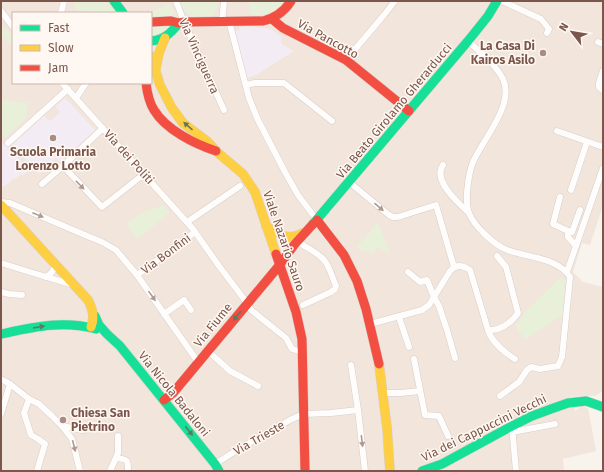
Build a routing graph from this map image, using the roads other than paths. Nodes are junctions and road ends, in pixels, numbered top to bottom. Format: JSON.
{"nodes":[{"id":1,"x":64,"y":1,"type":"edge"},
{"id":2,"x":114,"y":1,"type":"edge"},
{"id":3,"x":176,"y":1,"type":"edge"},
{"id":4,"x":224,"y":1,"type":"edge"},
{"id":5,"x":291,"y":1,"type":"edge"},
{"id":6,"x":395,"y":1,"type":"edge"},
{"id":7,"x":497,"y":1,"type":"edge"},
{"id":8,"x":502,"y":1,"type":"edge"},
{"id":9,"x":1,"y":11,"type":"edge"},
{"id":10,"x":61,"y":12,"type":"edge"},
{"id":11,"x":122,"y":12,"type":"edge"},
{"id":12,"x":272,"y":19,"type":"junction"},
{"id":13,"x":1,"y":20,"type":"edge"},
{"id":14,"x":226,"y":22,"type":"junction"},
{"id":15,"x":152,"y":23,"type":"edge"},
{"id":16,"x":181,"y":23,"type":"junction"},
{"id":17,"x":11,"y":25,"type":"edge"},
{"id":18,"x":547,"y":33,"type":"dead end"},
{"id":19,"x":165,"y":38,"type":"junction"},
{"id":20,"x":152,"y":40,"type":"edge"},
{"id":21,"x":468,"y":41,"type":"junction"},
{"id":22,"x":152,"y":59,"type":"edge"},
{"id":23,"x":346,"y":60,"type":"junction"},
{"id":24,"x":603,"y":72,"type":"edge"},
{"id":25,"x":156,"y":73,"type":"junction"},
{"id":26,"x":63,"y":84,"type":"edge"},
{"id":27,"x":85,"y":84,"type":"edge"},
{"id":28,"x":146,"y":84,"type":"edge"},
{"id":29,"x":246,"y":84,"type":"junction"},
{"id":30,"x":68,"y":89,"type":"junction"},
{"id":31,"x":603,"y":90,"type":"edge"},
{"id":32,"x":76,"y":98,"type":"junction"},
{"id":33,"x":224,"y":110,"type":"dead end"},
{"id":34,"x":409,"y":111,"type":"junction"},
{"id":35,"x":332,"y":121,"type":"dead end"},
{"id":36,"x":103,"y":128,"type":"junction"},
{"id":37,"x":557,"y":131,"type":"dead end"},
{"id":38,"x":587,"y":142,"type":"junction"},
{"id":39,"x":8,"y":143,"type":"dead end"},
{"id":40,"x":603,"y":147,"type":"edge"},
{"id":41,"x":217,"y":152,"type":"junction"},
{"id":42,"x":443,"y":165,"type":"dead end"},
{"id":43,"x":63,"y":166,"type":"junction"},
{"id":44,"x":603,"y":168,"type":"edge"},
{"id":45,"x":144,"y":174,"type":"junction"},
{"id":46,"x":349,"y":182,"type":"junction"},
{"id":47,"x":42,"y":184,"type":"dead end"},
{"id":48,"x":240,"y":186,"type":"dead end"},
{"id":49,"x":570,"y":190,"type":"dead end"},
{"id":50,"x":560,"y":197,"type":"dead end"},
{"id":51,"x":1,"y":204,"type":"edge"},
{"id":52,"x":580,"y":210,"type":"dead end"},
{"id":53,"x":468,"y":212,"type":"junction"},
{"id":54,"x":317,"y":220,"type":"junction"},
{"id":55,"x":187,"y":222,"type":"junction"},
{"id":56,"x":266,"y":226,"type":"junction"},
{"id":57,"x":568,"y":231,"type":"junction"},
{"id":58,"x":196,"y":232,"type":"junction"},
{"id":59,"x":292,"y":239,"type":"junction"},
{"id":60,"x":576,"y":246,"type":"junction"},
{"id":61,"x":275,"y":248,"type":"junction"},
{"id":62,"x":291,"y":250,"type":"junction"},
{"id":63,"x":497,"y":256,"type":"dead end"},
{"id":64,"x":1,"y":263,"type":"edge"},
{"id":65,"x":55,"y":264,"type":"junction"},
{"id":66,"x":280,"y":265,"type":"junction"},
{"id":67,"x":454,"y":267,"type":"junction"},
{"id":68,"x":408,"y":272,"type":"dead end"},
{"id":69,"x":568,"y":275,"type":"junction"},
{"id":70,"x":137,"y":276,"type":"junction"},
{"id":71,"x":46,"y":277,"type":"junction"},
{"id":72,"x":64,"y":277,"type":"junction"},
{"id":73,"x":1,"y":292,"type":"edge"},
{"id":74,"x":22,"y":295,"type":"dead end"},
{"id":75,"x":434,"y":297,"type":"junction"},
{"id":76,"x":247,"y":303,"type":"junction"},
{"id":77,"x":91,"y":305,"type":"junction"},
{"id":78,"x":304,"y":305,"type":"dead end"},
{"id":79,"x":191,"y":310,"type":"dead end"},
{"id":80,"x":164,"y":314,"type":"junction"},
{"id":81,"x":95,"y":316,"type":"junction"},
{"id":82,"x":399,"y":316,"type":"junction"},
{"id":83,"x":370,"y":324,"type":"junction"},
{"id":84,"x":91,"y":327,"type":"junction"},
{"id":85,"x":488,"y":330,"type":"junction"},
{"id":86,"x":1,"y":334,"type":"edge"},
{"id":87,"x":107,"y":334,"type":"junction"},
{"id":88,"x":408,"y":348,"type":"dead end"},
{"id":89,"x":208,"y":351,"type":"junction"},
{"id":90,"x":302,"y":352,"type":"junction"},
{"id":91,"x":455,"y":358,"type":"dead end"},
{"id":92,"x":414,"y":359,"type":"dead end"},
{"id":93,"x":515,"y":359,"type":"dead end"},
{"id":94,"x":198,"y":362,"type":"junction"},
{"id":95,"x":351,"y":365,"type":"dead end"},
{"id":96,"x":1,"y":379,"type":"edge"},
{"id":97,"x":10,"y":384,"type":"junction"},
{"id":98,"x":258,"y":386,"type":"dead end"},
{"id":99,"x":420,"y":391,"type":"junction"},
{"id":100,"x":383,"y":393,"type":"junction"},
{"id":101,"x":500,"y":396,"type":"dead end"},
{"id":102,"x":29,"y":399,"type":"junction"},
{"id":103,"x":164,"y":400,"type":"junction"},
{"id":104,"x":603,"y":406,"type":"edge"},
{"id":105,"x":358,"y":410,"type":"junction"},
{"id":106,"x":1,"y":414,"type":"edge"},
{"id":107,"x":304,"y":414,"type":"junction"},
{"id":108,"x":555,"y":424,"type":"dead end"},
{"id":109,"x":62,"y":426,"type":"junction"},
{"id":110,"x":512,"y":429,"type":"junction"},
{"id":111,"x":83,"y":430,"type":"dead end"},
{"id":112,"x":118,"y":436,"type":"dead end"},
{"id":113,"x":448,"y":436,"type":"dead end"},
{"id":114,"x":117,"y":458,"type":"junction"},
{"id":115,"x":217,"y":468,"type":"edge"},
{"id":116,"x":37,"y":471,"type":"edge"},
{"id":117,"x":80,"y":471,"type":"edge"},
{"id":118,"x":110,"y":471,"type":"edge"},
{"id":119,"x":128,"y":471,"type":"edge"},
{"id":120,"x":305,"y":471,"type":"edge"},
{"id":121,"x":365,"y":471,"type":"edge"},
{"id":122,"x":390,"y":471,"type":"edge"},
{"id":123,"x":422,"y":471,"type":"edge"},
{"id":124,"x":516,"y":471,"type":"edge"}],
"edges":[{"from":1,"to":10,"type":"street"},
{"from":2,"to":11,"type":"street"},
{"from":3,"to":16,"type":"street","name":"Via Vinciguerra"},
{"from":4,"to":14,"type":"street"},
{"from":5,"to":12,"type":"street"},
{"from":6,"to":23,"type":"street"},
{"from":7,"to":21,"type":"street","name":"Via Beato Girolamo Gherarducci"},
{"from":8,"to":18,"type":"street"},
{"from":9,"to":17,"type":"street"},
{"from":12,"to":14,"type":"street"},
{"from":12,"to":23,"type":"street","name":"Via Pancotto"},
{"from":13,"to":17,"type":"street"},
{"from":14,"to":16,"type":"street"},
{"from":14,"to":29,"type":"street"},
{"from":15,"to":16,"type":"street"},
{"from":16,"to":19,"type":"street"},
{"from":16,"to":33,"type":"street","name":"Via Vinciguerra"},
{"from":19,"to":20,"type":"street"},
{"from":19,"to":25,"type":"street"},
{"from":21,"to":34,"type":"street","name":"Via Beato Girolamo Gherarducci"},
{"from":21,"to":53,"type":"street"},
{"from":22,"to":25,"type":"street","name":"Viale Nazario Sauro"},
{"from":23,"to":34,"type":"street","name":"Via Pancotto"},
{"from":24,"to":31,"type":"street"},
{"from":41,"to":25,"type":"street","name":"Viale Nazario Sauro","one_way":true},
{"from":26,"to":30,"type":"street","name":"Via dei Politi"},
{"from":27,"to":32,"type":"street"},
{"from":28,"to":41,"type":"street","name":"Viale Nazario Sauro"},
{"from":29,"to":35,"type":"street"},
{"from":29,"to":54,"type":"street"},
{"from":30,"to":32,"type":"street","name":"Via dei Politi"},
{"from":30,"to":39,"type":"street"},
{"from":32,"to":36,"type":"street","name":"Via dei Politi"},
{"from":34,"to":46,"type":"street","name":"Via Beato Girolamo Gherarducci"},
{"from":36,"to":43,"type":"street"},
{"from":36,"to":45,"type":"street","name":"Via dei Politi"},
{"from":37,"to":38,"type":"street"},
{"from":38,"to":40,"type":"street"},
{"from":38,"to":49,"type":"street"},
{"from":41,"to":56,"type":"street","name":"Viale Nazario Sauro"},
{"from":42,"to":53,"type":"street"},
{"from":43,"to":45,"type":"street","one_way":true},
{"from":43,"to":47,"type":"street"},
{"from":44,"to":60,"type":"street"},
{"from":45,"to":55,"type":"street","name":"Via dei Politi"},
{"from":46,"to":54,"type":"street","name":"Via Beato Girolamo Gherarducci"},
{"from":46,"to":67,"type":"street","one_way":true},
{"from":48,"to":55,"type":"street","name":"Via Bonfini"},
{"from":50,"to":57,"type":"street"},
{"from":51,"to":65,"type":"street","name":"Via Nicola Badaloni"},
{"from":51,"to":70,"type":"street","one_way":true},
{"from":52,"to":57,"type":"street"},
{"from":53,"to":69,"type":"street"},
{"from":54,"to":59,"type":"street","name":"Via Beato Girolamo Gherarducci"},
{"from":54,"to":83,"type":"street"},
{"from":55,"to":58,"type":"street","name":"Via dei Politi"},
{"from":56,"to":59,"type":"street"},
{"from":56,"to":61,"type":"street","name":"Viale Nazario Sauro"},
{"from":57,"to":60,"type":"street"},
{"from":58,"to":70,"type":"street","name":"Via Bonfini"},
{"from":58,"to":76,"type":"street","name":"Via dei Politi"},
{"from":59,"to":61,"type":"street"},
{"from":59,"to":62,"type":"street","name":"Via Fiume"},
{"from":59,"to":78,"type":"street"},
{"from":60,"to":69,"type":"street"},
{"from":61,"to":62,"type":"street"},
{"from":61,"to":66,"type":"street","name":"Viale Nazario Sauro"},
{"from":62,"to":66,"type":"street","name":"Via Fiume"},
{"from":63,"to":85,"type":"street"},
{"from":64,"to":71,"type":"street"},
{"from":65,"to":71,"type":"street"},
{"from":65,"to":72,"type":"street","name":"Via Nicola Badaloni"},
{"from":66,"to":76,"type":"street","name":"Via Fiume"},
{"from":66,"to":90,"type":"street","name":"Viale Nazario Sauro"},
{"from":67,"to":75,"type":"street"},
{"from":67,"to":85,"type":"street"},
{"from":68,"to":75,"type":"street"},
{"from":69,"to":101,"type":"street"},
{"from":70,"to":80,"type":"street","one_way":true},
{"from":71,"to":72,"type":"street"},
{"from":71,"to":72,"type":"street"},
{"from":72,"to":77,"type":"street","name":"Via Nicola Badaloni"},
{"from":73,"to":74,"type":"street"},
{"from":75,"to":82,"type":"street"},
{"from":75,"to":91,"type":"street"},
{"from":76,"to":89,"type":"street","name":"Via Fiume","one_way":true},
{"from":76,"to":90,"type":"street"},
{"from":77,"to":81,"type":"street","name":"Via Nicola Badaloni"},
{"from":77,"to":84,"type":"street"},
{"from":79,"to":80,"type":"street"},
{"from":80,"to":94,"type":"street"},
{"from":81,"to":84,"type":"street"},
{"from":81,"to":87,"type":"street","name":"Via Nicola Badaloni"},
{"from":82,"to":83,"type":"street"},
{"from":82,"to":88,"type":"street"},
{"from":83,"to":100,"type":"street"},
{"from":86,"to":84,"type":"street","name":"Via Nicola Badaloni","one_way":true},
{"from":84,"to":87,"type":"street","name":"Via Nicola Badaloni"},
{"from":85,"to":93,"type":"street"},
{"from":87,"to":103,"type":"street","name":"Via Nicola Badaloni"},
{"from":89,"to":94,"type":"street","name":"Via Fiume"},
{"from":89,"to":98,"type":"street"},
{"from":90,"to":107,"type":"street","name":"Viale Nazario Sauro"},
{"from":92,"to":99,"type":"street"},
{"from":94,"to":103,"type":"street","name":"Via Fiume"},
{"from":95,"to":105,"type":"street"},
{"from":96,"to":97,"type":"street"},
{"from":97,"to":102,"type":"street"},
{"from":97,"to":106,"type":"street"},
{"from":99,"to":100,"type":"street"},
{"from":99,"to":113,"type":"street"},
{"from":100,"to":122,"type":"street"},
{"from":102,"to":109,"type":"street"},
{"from":102,"to":116,"type":"street"},
{"from":103,"to":115,"type":"street","name":"Via Nicola Badaloni","one_way":true},
{"from":104,"to":110,"type":"street","name":"Via dei Cappuccini Vecchi"},
{"from":105,"to":107,"type":"street"},
{"from":105,"to":121,"type":"street","one_way":true},
{"from":107,"to":115,"type":"street","name":"Via Trieste"},
{"from":107,"to":120,"type":"street","name":"Viale Nazario Sauro"},
{"from":108,"to":110,"type":"street"},
{"from":109,"to":111,"type":"street"},
{"from":109,"to":117,"type":"street","one_way":true},
{"from":110,"to":123,"type":"street","name":"Via dei Cappuccini Vecchi"},
{"from":110,"to":124,"type":"street"},
{"from":112,"to":114,"type":"street"},
{"from":114,"to":118,"type":"street"},
{"from":114,"to":119,"type":"street"}]}
